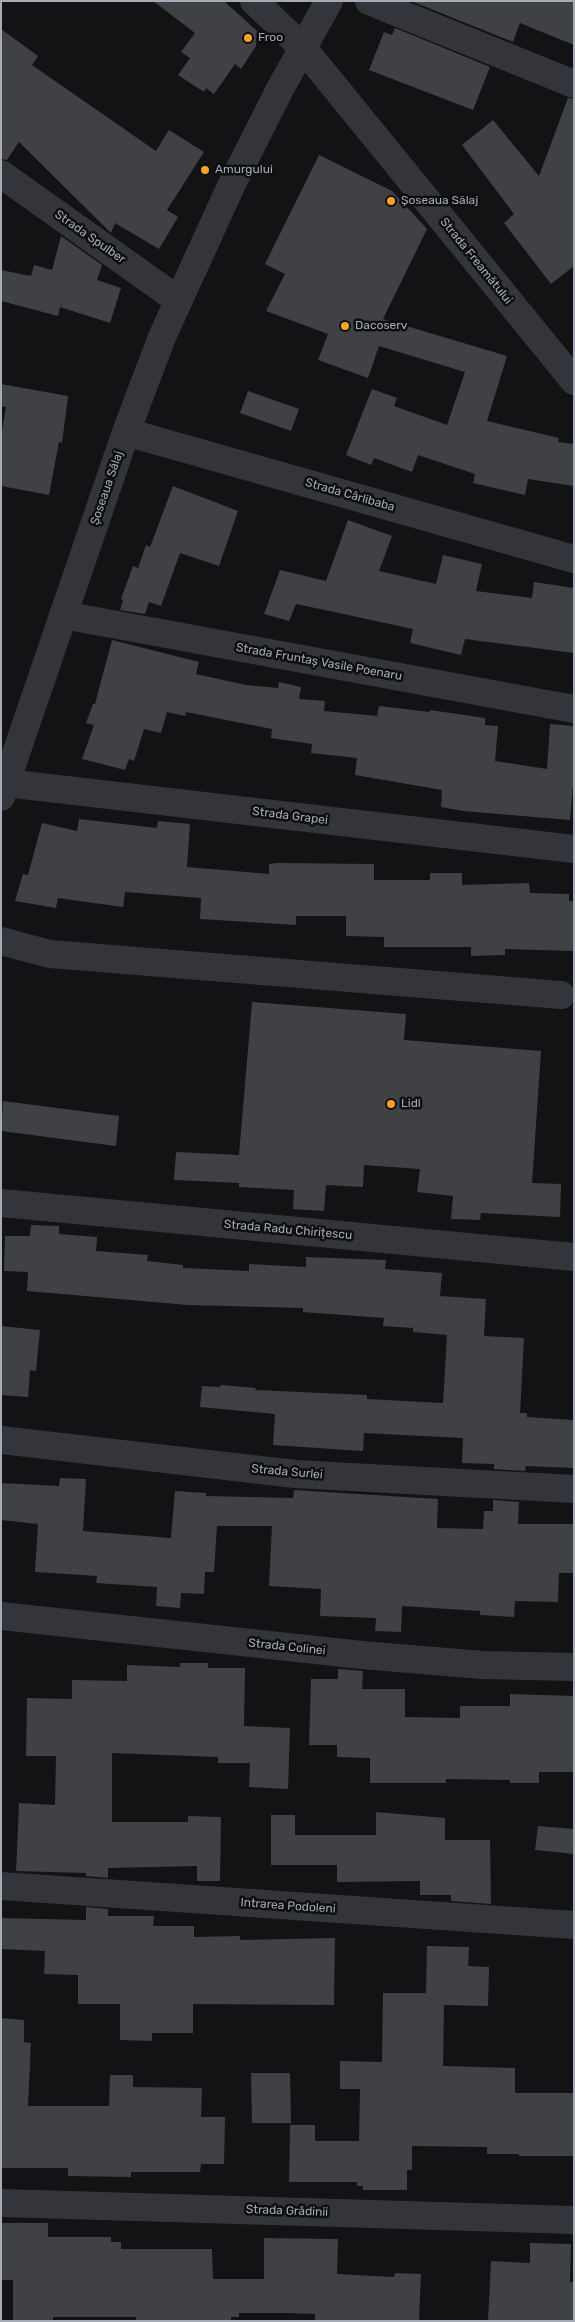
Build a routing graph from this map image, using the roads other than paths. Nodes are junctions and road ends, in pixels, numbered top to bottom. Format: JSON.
{"nodes":[{"id":1,"x":254,"y":1,"type":"edge"},
{"id":2,"x":329,"y":1,"type":"edge"},
{"id":3,"x":369,"y":1,"type":"edge"},
{"id":4,"x":303,"y":48,"type":"junction"},
{"id":5,"x":574,"y":84,"type":"edge"},
{"id":6,"x":1,"y":174,"type":"edge"},
{"id":7,"x":178,"y":300,"type":"junction"},
{"id":8,"x":574,"y":381,"type":"edge"},
{"id":9,"x":126,"y":432,"type":"junction"},
{"id":10,"x":574,"y":559,"type":"edge"},
{"id":11,"x":63,"y":615,"type":"junction"},
{"id":12,"x":574,"y":709,"type":"edge"},
{"id":13,"x":4,"y":790,"type":"edge"},
{"id":14,"x":574,"y":849,"type":"edge"},
{"id":15,"x":1,"y":941,"type":"edge"},
{"id":16,"x":561,"y":995,"type":"dead end"},
{"id":17,"x":1,"y":1203,"type":"edge"},
{"id":18,"x":574,"y":1257,"type":"edge"},
{"id":19,"x":1,"y":1440,"type":"edge"},
{"id":20,"x":574,"y":1490,"type":"edge"},
{"id":21,"x":1,"y":1616,"type":"edge"},
{"id":22,"x":574,"y":1667,"type":"edge"},
{"id":23,"x":1,"y":1886,"type":"edge"},
{"id":24,"x":574,"y":1925,"type":"edge"},
{"id":25,"x":1,"y":2203,"type":"edge"},
{"id":26,"x":574,"y":2220,"type":"edge"}],
"edges":[{"from":1,"to":4,"type":"street","name":"Strada Freamătului"},
{"from":2,"to":4,"type":"street","name":"Șoseaua Sălaj"},
{"from":3,"to":5,"type":"street"},
{"from":4,"to":7,"type":"street","name":"Șoseaua Sălaj"},
{"from":4,"to":8,"type":"street","name":"Strada Freamătului"},
{"from":6,"to":7,"type":"street","name":"Strada Spulber"},
{"from":7,"to":9,"type":"street","name":"Șoseaua Sălaj"},
{"from":9,"to":10,"type":"street","name":"Strada Cârlibaba"},
{"from":9,"to":11,"type":"street","name":"Șoseaua Sălaj"},
{"from":11,"to":12,"type":"street","name":"Strada Fruntaș Vasile Poenaru"},
{"from":11,"to":13,"type":"street","name":"Șoseaua Sălaj"},
{"from":13,"to":14,"type":"street","name":"Strada Grapei"},
{"from":15,"to":16,"type":"street"},
{"from":17,"to":18,"type":"street","name":"Strada Radu Chirițescu"},
{"from":19,"to":20,"type":"street","name":"Strada Surlei"},
{"from":21,"to":22,"type":"street","name":"Strada Colinei"},
{"from":23,"to":24,"type":"street","name":"Intrarea Podoleni"},
{"from":25,"to":26,"type":"street","name":"Strada Grădinii"}]}
